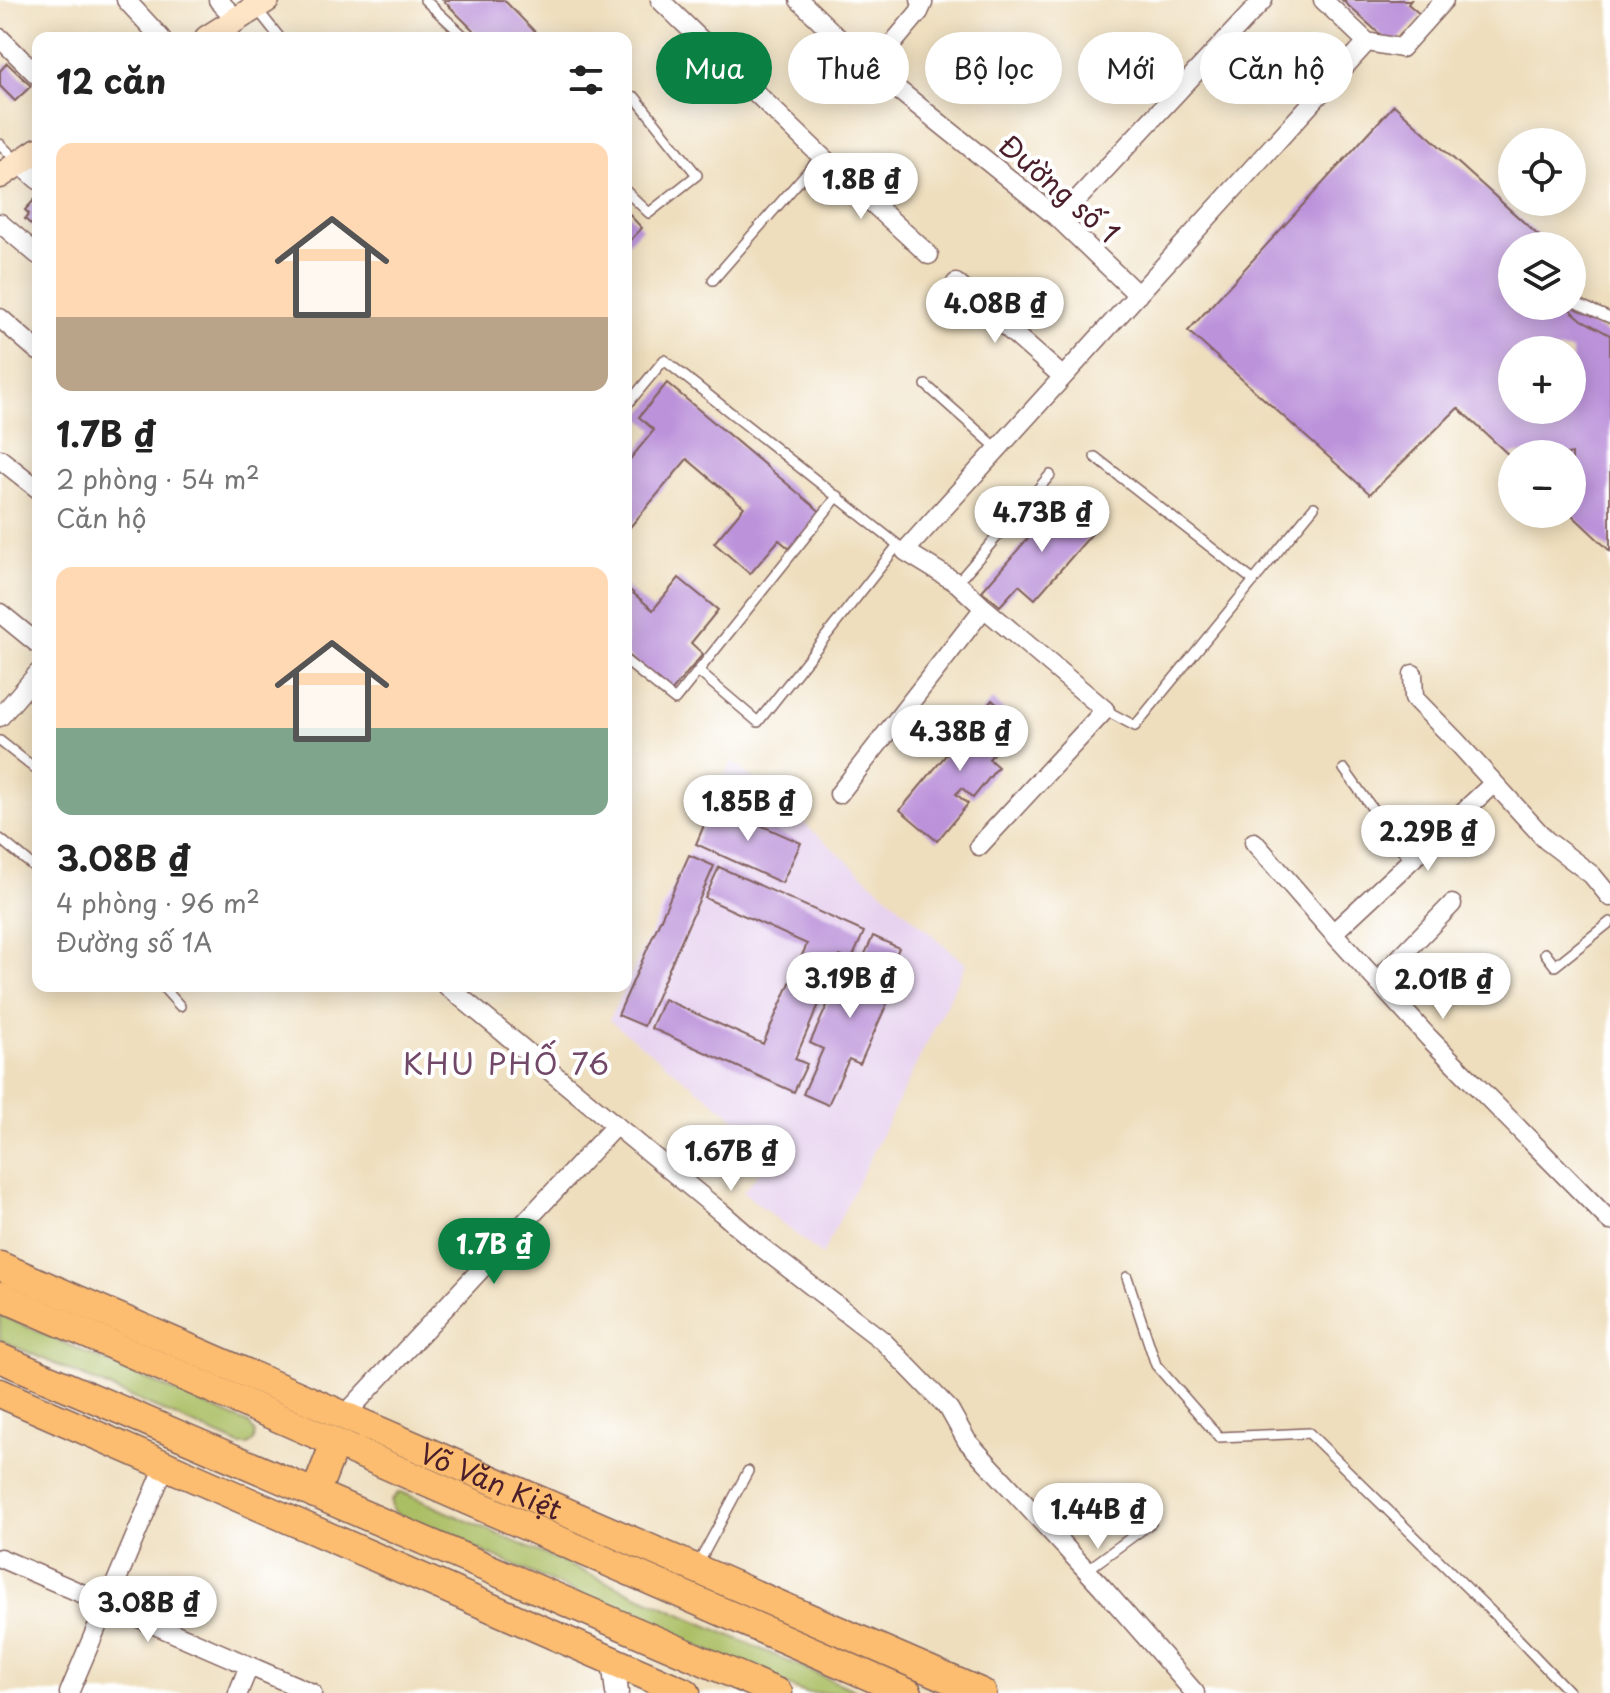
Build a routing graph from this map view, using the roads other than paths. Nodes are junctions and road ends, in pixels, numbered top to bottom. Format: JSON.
{"nodes":[{"id":1,"x":126,"y":0,"type":"edge"},
{"id":2,"x":218,"y":0,"type":"edge"},
{"id":3,"x":425,"y":0,"type":"edge"},
{"id":4,"x":660,"y":0,"type":"edge"},
{"id":5,"x":799,"y":0,"type":"edge"},
{"id":6,"x":920,"y":0,"type":"edge"},
{"id":7,"x":1263,"y":0,"type":"edge"},
{"id":8,"x":1323,"y":0,"type":"edge"},
{"id":9,"x":1444,"y":0,"type":"edge"},
{"id":10,"x":252,"y":7,"type":"edge"},
{"id":11,"x":155,"y":32,"type":"edge"},
{"id":12,"x":216,"y":32,"type":"edge"},
{"id":13,"x":275,"y":32,"type":"edge"},
{"id":14,"x":460,"y":32,"type":"edge"},
{"id":15,"x":833,"y":32,"type":"edge"},
{"id":16,"x":902,"y":32,"type":"edge"},
{"id":17,"x":0,"y":38,"type":"edge"},
{"id":18,"x":1367,"y":42,"type":"junction"},
{"id":19,"x":32,"y":70,"type":"edge"},
{"id":20,"x":909,"y":98,"type":"edge"},
{"id":21,"x":632,"y":99,"type":"edge"},
{"id":22,"x":0,"y":144,"type":"edge"},
{"id":23,"x":821,"y":156,"type":"junction"},
{"id":24,"x":19,"y":163,"type":"edge"},
{"id":25,"x":632,"y":197,"type":"edge"},
{"id":26,"x":1059,"y":219,"type":"junction"},
{"id":27,"x":0,"y":223,"type":"edge"},
{"id":28,"x":32,"y":250,"type":"edge"},
{"id":29,"x":929,"y":255,"type":"dead end"},
{"id":30,"x":713,"y":280,"type":"dead end"},
{"id":31,"x":956,"y":283,"type":"dead end"},
{"id":32,"x":1138,"y":295,"type":"junction"},
{"id":33,"x":1586,"y":307,"type":"edge"},
{"id":34,"x":1609,"y":317,"type":"edge"},
{"id":35,"x":0,"y":318,"type":"edge"},
{"id":36,"x":32,"y":346,"type":"edge"},
{"id":37,"x":1062,"y":376,"type":"junction"},
{"id":38,"x":926,"y":385,"type":"dead end"},
{"id":39,"x":632,"y":399,"type":"edge"},
{"id":40,"x":997,"y":448,"type":"junction"},
{"id":41,"x":1095,"y":457,"type":"dead end"},
{"id":42,"x":0,"y":459,"type":"edge"},
{"id":43,"x":1050,"y":475,"type":"dead end"},
{"id":44,"x":32,"y":484,"type":"edge"},
{"id":45,"x":838,"y":496,"type":"junction"},
{"id":46,"x":1314,"y":507,"type":"dead end"},
{"id":47,"x":902,"y":548,"type":"junction"},
{"id":48,"x":1254,"y":581,"type":"junction"},
{"id":49,"x":957,"y":583,"type":"junction"},
{"id":50,"x":984,"y":608,"type":"junction"},
{"id":51,"x":0,"y":613,"type":"edge"},
{"id":52,"x":32,"y":639,"type":"edge"},
{"id":53,"x":632,"y":666,"type":"edge"},
{"id":54,"x":698,"y":671,"type":"junction"},
{"id":55,"x":1413,"y":674,"type":"dead end"},
{"id":56,"x":32,"y":680,"type":"edge"},
{"id":57,"x":1105,"y":710,"type":"junction"},
{"id":58,"x":0,"y":717,"type":"edge"},
{"id":59,"x":0,"y":741,"type":"edge"},
{"id":60,"x":32,"y":766,"type":"edge"},
{"id":61,"x":1344,"y":769,"type":"dead end"},
{"id":62,"x":1494,"y":783,"type":"junction"},
{"id":63,"x":839,"y":794,"type":"dead end"},
{"id":64,"x":0,"y":839,"type":"edge"},
{"id":65,"x":1254,"y":842,"type":"dead end"},
{"id":66,"x":979,"y":846,"type":"dead end"},
{"id":67,"x":1410,"y":861,"type":"junction"},
{"id":68,"x":32,"y":865,"type":"edge"},
{"id":69,"x":1610,"y":897,"type":"edge"},
{"id":70,"x":1452,"y":904,"type":"dead end"},
{"id":71,"x":1610,"y":922,"type":"edge"},
{"id":72,"x":1333,"y":933,"type":"junction"},
{"id":73,"x":1545,"y":953,"type":"dead end"},
{"id":74,"x":1377,"y":981,"type":"junction"},
{"id":75,"x":167,"y":992,"type":"edge"},
{"id":76,"x":454,"y":992,"type":"edge"},
{"id":77,"x":180,"y":1006,"type":"dead end"},
{"id":78,"x":615,"y":1126,"type":"junction"},
{"id":79,"x":1610,"y":1221,"type":"edge"},
{"id":80,"x":0,"y":1266,"type":"edge"},
{"id":81,"x":1127,"y":1277,"type":"dead end"},
{"id":82,"x":0,"y":1296,"type":"edge"},
{"id":83,"x":0,"y":1358,"type":"edge"},
{"id":84,"x":0,"y":1393,"type":"edge"},
{"id":85,"x":339,"y":1430,"type":"junction"},
{"id":86,"x":165,"y":1466,"type":"junction"},
{"id":87,"x":748,"y":1471,"type":"dead end"},
{"id":88,"x":315,"y":1494,"type":"junction"},
{"id":89,"x":1151,"y":1523,"type":"dead end"},
{"id":90,"x":0,"y":1558,"type":"edge"},
{"id":91,"x":696,"y":1567,"type":"junction"},
{"id":92,"x":1087,"y":1570,"type":"junction"},
{"id":93,"x":108,"y":1604,"type":"junction"},
{"id":94,"x":613,"y":1660,"type":"junction"},
{"id":95,"x":249,"y":1666,"type":"junction"},
{"id":96,"x":678,"y":1692,"type":"edge"},
{"id":97,"x":69,"y":1693,"type":"edge"},
{"id":98,"x":238,"y":1693,"type":"edge"},
{"id":99,"x":312,"y":1693,"type":"edge"},
{"id":100,"x":617,"y":1693,"type":"edge"},
{"id":101,"x":778,"y":1693,"type":"edge"},
{"id":102,"x":908,"y":1693,"type":"edge"},
{"id":103,"x":982,"y":1693,"type":"edge"},
{"id":104,"x":1195,"y":1693,"type":"edge"},
{"id":105,"x":1570,"y":1693,"type":"edge"}],
"edges":[{"from":1,"to":11,"type":"street"},
{"from":2,"to":10,"type":"street"},
{"from":3,"to":14,"type":"lane"},
{"from":4,"to":23,"type":"street"},
{"from":5,"to":15,"type":"street","name":"Đường số 1"},
{"from":6,"to":16,"type":"street"},
{"from":7,"to":26,"type":"street"},
{"from":8,"to":18,"type":"street"},
{"from":9,"to":18,"type":"street"},
{"from":10,"to":12,"type":"main road"},
{"from":10,"to":13,"type":"lane"},
{"from":17,"to":19,"type":"street"},
{"from":18,"to":32,"type":"street"},
{"from":20,"to":26,"type":"street","name":"Đường số 1"},
{"from":21,"to":25,"type":"lane"},
{"from":22,"to":24,"type":"lane"},
{"from":23,"to":29,"type":"street"},
{"from":23,"to":30,"type":"lane"},
{"from":26,"to":32,"type":"street","name":"Đường số 1"},
{"from":27,"to":28,"type":"street"},
{"from":31,"to":37,"type":"street"},
{"from":32,"to":37,"type":"street"},
{"from":33,"to":34,"type":"lane"},
{"from":35,"to":36,"type":"street"},
{"from":37,"to":40,"type":"street"},
{"from":38,"to":40,"type":"lane"},
{"from":39,"to":45,"type":"lane"},
{"from":40,"to":47,"type":"street"},
{"from":41,"to":48,"type":"lane"},
{"from":42,"to":44,"type":"street"},
{"from":43,"to":49,"type":"lane"},
{"from":45,"to":47,"type":"lane"},
{"from":45,"to":54,"type":"lane"},
{"from":46,"to":48,"type":"lane"},
{"from":47,"to":49,"type":"street"},
{"from":47,"to":54,"type":"lane"},
{"from":48,"to":57,"type":"lane"},
{"from":49,"to":50,"type":"street"},
{"from":50,"to":57,"type":"street"},
{"from":50,"to":63,"type":"street"},
{"from":51,"to":52,"type":"street"},
{"from":53,"to":54,"type":"lane"},
{"from":55,"to":62,"type":"street"},
{"from":56,"to":58,"type":"street"},
{"from":57,"to":66,"type":"street"},
{"from":59,"to":60,"type":"lane"},
{"from":61,"to":67,"type":"lane"},
{"from":62,"to":67,"type":"street"},
{"from":62,"to":69,"type":"street"},
{"from":64,"to":68,"type":"lane"},
{"from":65,"to":72,"type":"street"},
{"from":67,"to":72,"type":"street"},
{"from":70,"to":74,"type":"street"},
{"from":71,"to":73,"type":"lane"},
{"from":72,"to":74,"type":"street"},
{"from":74,"to":79,"type":"street"},
{"from":75,"to":77,"type":"lane"},
{"from":76,"to":78,"type":"street"},
{"from":78,"to":85,"type":"street"},
{"from":78,"to":92,"type":"street"},
{"from":80,"to":85,"type":"main road","name":"Võ Văn Kiệt"},
{"from":81,"to":105,"type":"lane"},
{"from":82,"to":85,"type":"main road","name":"Võ Văn Kiệt"},
{"from":83,"to":88,"type":"main road"},
{"from":84,"to":86,"type":"main road"},
{"from":85,"to":88,"type":"main road"},
{"from":85,"to":91,"type":"main road","name":"Võ Văn Kiệt"},
{"from":85,"to":102,"type":"main road","name":"Võ Văn Kiệt"},
{"from":86,"to":93,"type":"street"},
{"from":86,"to":94,"type":"main road"},
{"from":87,"to":91,"type":"lane"},
{"from":88,"to":101,"type":"main road"},
{"from":89,"to":92,"type":"lane"},
{"from":90,"to":93,"type":"street"},
{"from":91,"to":103,"type":"main road","name":"Võ Văn Kiệt"},
{"from":92,"to":104,"type":"street"},
{"from":93,"to":95,"type":"street"},
{"from":93,"to":97,"type":"street"},
{"from":94,"to":96,"type":"main road"},
{"from":94,"to":100,"type":"street"},
{"from":95,"to":98,"type":"street"},
{"from":95,"to":99,"type":"street"}]}
